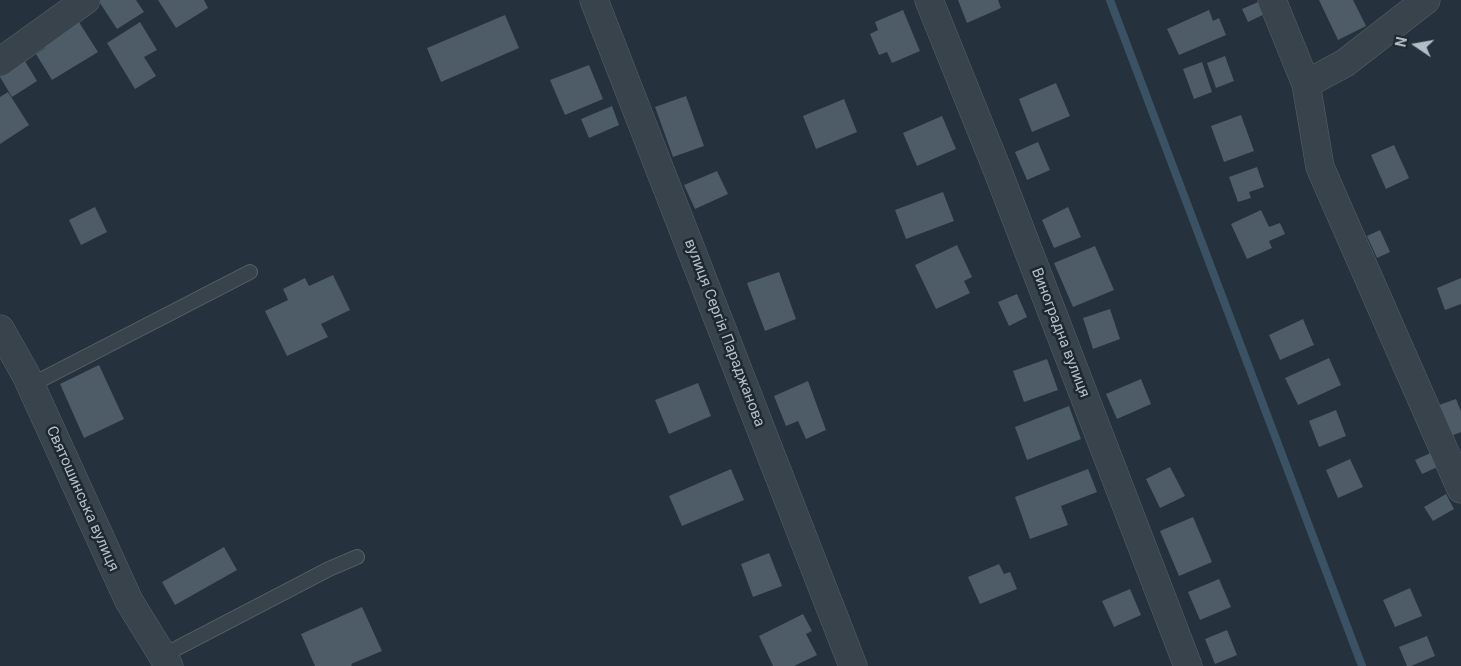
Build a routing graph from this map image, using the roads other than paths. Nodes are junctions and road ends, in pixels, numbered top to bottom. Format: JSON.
{"nodes":[{"id":1,"x":86,"y":0,"type":"edge"},
{"id":2,"x":594,"y":0,"type":"edge"},
{"id":3,"x":929,"y":0,"type":"edge"},
{"id":4,"x":1272,"y":0,"type":"edge"},
{"id":5,"x":1426,"y":0,"type":"edge"},
{"id":6,"x":0,"y":62,"type":"edge"},
{"id":7,"x":1306,"y":84,"type":"junction"},
{"id":8,"x":250,"y":272,"type":"dead end"},
{"id":9,"x":0,"y":329,"type":"edge"},
{"id":10,"x":31,"y":385,"type":"junction"},
{"id":11,"x":1461,"y":489,"type":"edge"},
{"id":12,"x":357,"y":556,"type":"dead end"},
{"id":13,"x":166,"y":661,"type":"edge"},
{"id":14,"x":854,"y":666,"type":"edge"},
{"id":15,"x":1188,"y":666,"type":"edge"}],
"edges":[{"from":1,"to":6,"type":"street"},
{"from":2,"to":14,"type":"street","name":"вулиця Сергія Параджанова"},
{"from":3,"to":15,"type":"street","name":"Виноградна вулиця"},
{"from":4,"to":7,"type":"street"},
{"from":5,"to":7,"type":"street"},
{"from":7,"to":11,"type":"street"},
{"from":8,"to":10,"type":"lane"},
{"from":9,"to":10,"type":"street","name":"Святошинська вулиця"},
{"from":10,"to":13,"type":"street","name":"Святошинська вулиця"},
{"from":12,"to":13,"type":"lane"}]}
